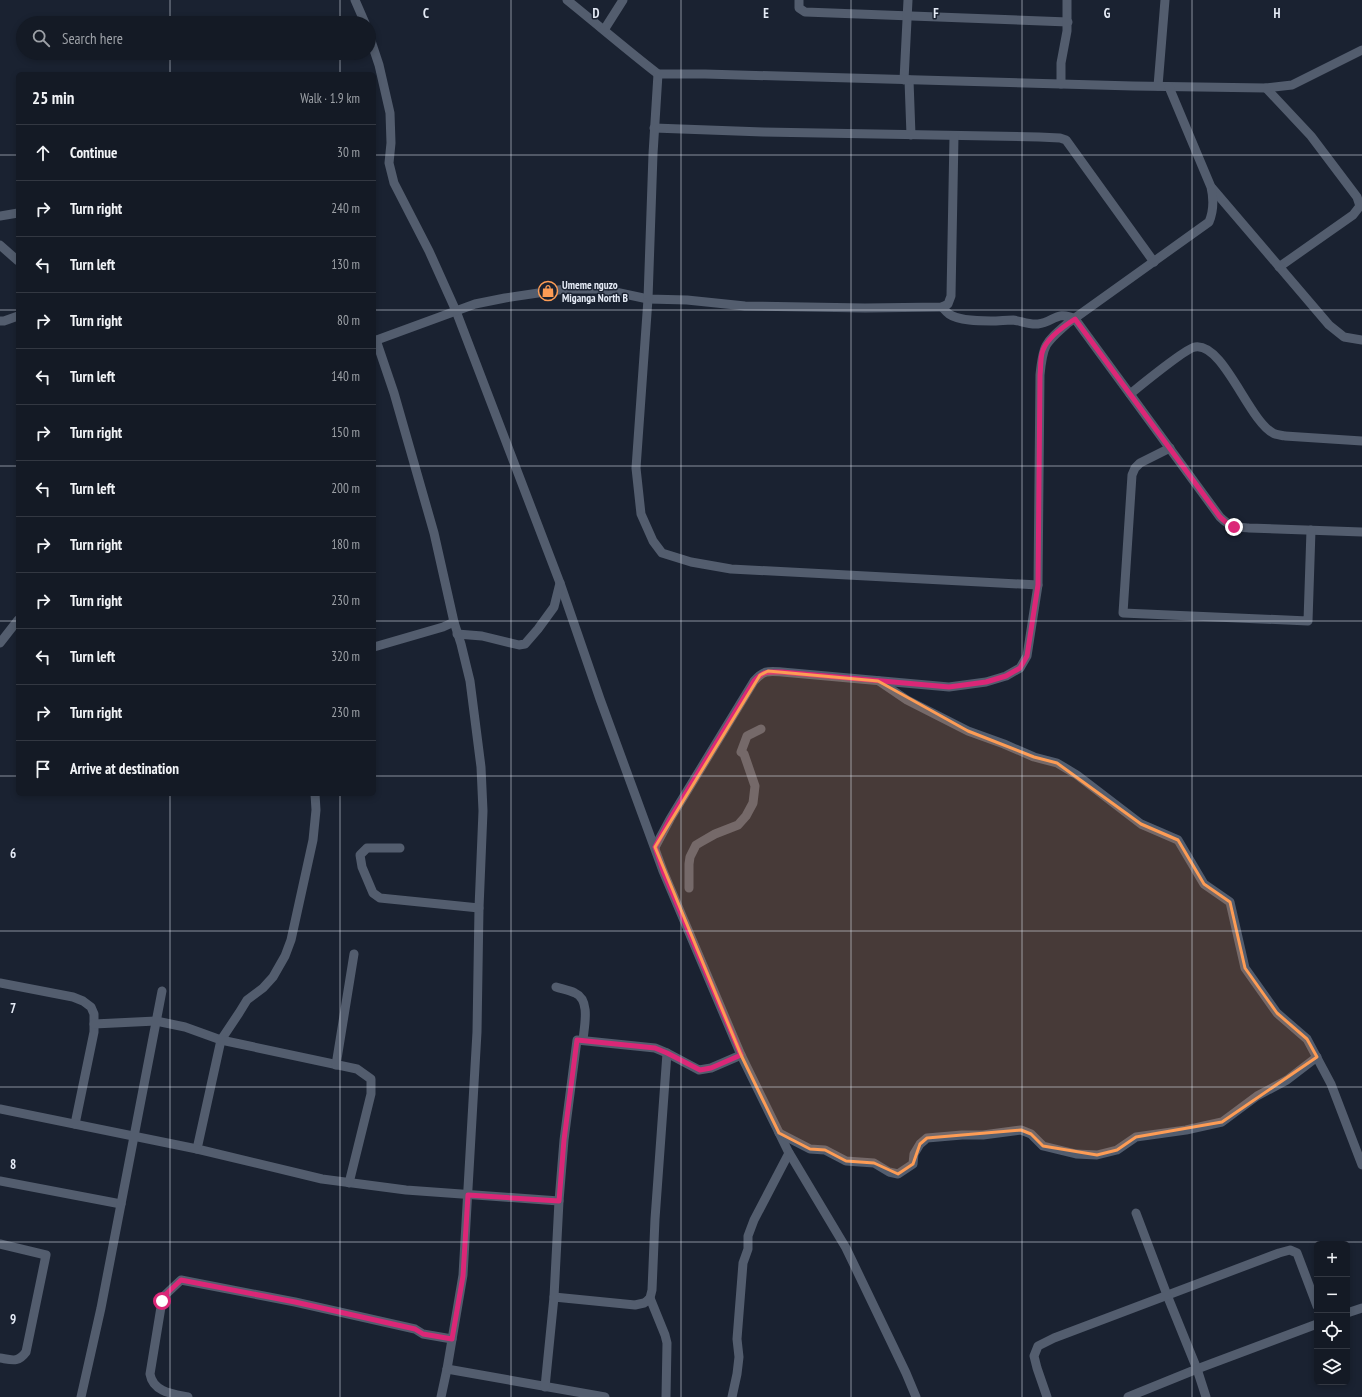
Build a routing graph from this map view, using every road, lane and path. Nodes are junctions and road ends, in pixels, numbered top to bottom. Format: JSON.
{"nodes":[{"id":1,"x":355,"y":0,"type":"edge"},
{"id":2,"x":567,"y":0,"type":"edge"},
{"id":3,"x":623,"y":0,"type":"edge"},
{"id":4,"x":799,"y":0,"type":"edge"},
{"id":5,"x":908,"y":0,"type":"edge"},
{"id":6,"x":1067,"y":0,"type":"edge"},
{"id":7,"x":1165,"y":0,"type":"edge"},
{"id":8,"x":362,"y":16,"type":"edge"},
{"id":9,"x":908,"y":16,"type":"junction"},
{"id":10,"x":1068,"y":22,"type":"junction"},
{"id":11,"x":604,"y":30,"type":"junction"},
{"id":12,"x":1362,"y":50,"type":"edge"},
{"id":13,"x":376,"y":56,"type":"edge"},
{"id":14,"x":658,"y":74,"type":"junction"},
{"id":15,"x":906,"y":80,"type":"junction"},
{"id":16,"x":1061,"y":84,"type":"junction"},
{"id":17,"x":1158,"y":86,"type":"junction"},
{"id":18,"x":1169,"y":86,"type":"junction"},
{"id":19,"x":1266,"y":88,"type":"junction"},
{"id":20,"x":654,"y":128,"type":"junction"},
{"id":21,"x":911,"y":135,"type":"junction"},
{"id":22,"x":954,"y":136,"type":"junction"},
{"id":23,"x":1211,"y":187,"type":"junction"},
{"id":24,"x":16,"y":213,"type":"edge"},
{"id":25,"x":0,"y":216,"type":"edge"},
{"id":26,"x":0,"y":245,"type":"edge"},
{"id":27,"x":16,"y":259,"type":"edge"},
{"id":28,"x":1154,"y":262,"type":"junction"},
{"id":29,"x":1279,"y":267,"type":"junction"},
{"id":30,"x":648,"y":300,"type":"junction"},
{"id":31,"x":942,"y":307,"type":"junction"},
{"id":32,"x":456,"y":311,"type":"junction"},
{"id":33,"x":16,"y":317,"type":"edge"},
{"id":34,"x":1075,"y":319,"type":"junction"},
{"id":35,"x":0,"y":321,"type":"edge"},
{"id":36,"x":376,"y":340,"type":"edge"},
{"id":37,"x":1362,"y":340,"type":"edge"},
{"id":38,"x":376,"y":343,"type":"edge"},
{"id":39,"x":1130,"y":394,"type":"junction"},
{"id":40,"x":1362,"y":441,"type":"edge"},
{"id":41,"x":1170,"y":448,"type":"junction"},
{"id":42,"x":1311,"y":530,"type":"junction"},
{"id":43,"x":1362,"y":532,"type":"edge"},
{"id":44,"x":560,"y":583,"type":"junction"},
{"id":45,"x":1038,"y":585,"type":"junction"},
{"id":46,"x":454,"y":622,"type":"junction"},
{"id":47,"x":16,"y":623,"type":"edge"},
{"id":48,"x":458,"y":634,"type":"junction"},
{"id":49,"x":0,"y":643,"type":"edge"},
{"id":50,"x":376,"y":646,"type":"edge"},
{"id":51,"x":878,"y":680,"type":"junction"},
{"id":52,"x":761,"y":729,"type":"dead end"},
{"id":53,"x":315,"y":796,"type":"edge"},
{"id":54,"x":655,"y":847,"type":"junction"},
{"id":55,"x":400,"y":848,"type":"dead end"},
{"id":56,"x":688,"y":888,"type":"dead end"},
{"id":57,"x":479,"y":908,"type":"junction"},
{"id":58,"x":354,"y":954,"type":"dead end"},
{"id":59,"x":0,"y":983,"type":"edge"},
{"id":60,"x":556,"y":988,"type":"dead end"},
{"id":61,"x":162,"y":990,"type":"dead end"},
{"id":62,"x":156,"y":1021,"type":"junction"},
{"id":63,"x":94,"y":1024,"type":"junction"},
{"id":64,"x":221,"y":1040,"type":"junction"},
{"id":65,"x":584,"y":1040,"type":"junction"},
{"id":66,"x":667,"y":1053,"type":"junction"},
{"id":67,"x":741,"y":1055,"type":"junction"},
{"id":68,"x":1317,"y":1057,"type":"junction"},
{"id":69,"x":336,"y":1065,"type":"junction"},
{"id":70,"x":0,"y":1109,"type":"edge"},
{"id":71,"x":75,"y":1124,"type":"junction"},
{"id":72,"x":779,"y":1133,"type":"junction"},
{"id":73,"x":135,"y":1135,"type":"junction"},
{"id":74,"x":197,"y":1149,"type":"junction"},
{"id":75,"x":789,"y":1153,"type":"junction"},
{"id":76,"x":1362,"y":1165,"type":"edge"},
{"id":77,"x":0,"y":1181,"type":"edge"},
{"id":78,"x":350,"y":1182,"type":"junction"},
{"id":79,"x":468,"y":1195,"type":"junction"},
{"id":80,"x":559,"y":1201,"type":"junction"},
{"id":81,"x":121,"y":1204,"type":"junction"},
{"id":82,"x":1136,"y":1213,"type":"dead end"},
{"id":83,"x":0,"y":1244,"type":"edge"},
{"id":84,"x":1167,"y":1295,"type":"junction"},
{"id":85,"x":554,"y":1297,"type":"junction"},
{"id":86,"x":650,"y":1298,"type":"junction"},
{"id":87,"x":1314,"y":1298,"type":"edge"},
{"id":88,"x":1362,"y":1308,"type":"edge"},
{"id":89,"x":1350,"y":1312,"type":"edge"},
{"id":90,"x":1314,"y":1325,"type":"edge"},
{"id":91,"x":452,"y":1339,"type":"junction"},
{"id":92,"x":0,"y":1358,"type":"edge"},
{"id":93,"x":447,"y":1369,"type":"junction"},
{"id":94,"x":1197,"y":1369,"type":"junction"},
{"id":95,"x":544,"y":1387,"type":"junction"},
{"id":96,"x":81,"y":1397,"type":"edge"},
{"id":97,"x":188,"y":1397,"type":"edge"},
{"id":98,"x":441,"y":1397,"type":"edge"},
{"id":99,"x":605,"y":1397,"type":"edge"},
{"id":100,"x":666,"y":1397,"type":"edge"},
{"id":101,"x":732,"y":1397,"type":"edge"},
{"id":102,"x":916,"y":1397,"type":"edge"},
{"id":103,"x":1047,"y":1397,"type":"edge"},
{"id":104,"x":1128,"y":1397,"type":"edge"},
{"id":105,"x":1206,"y":1397,"type":"edge"}],
"edges":[{"from":1,"to":8,"type":"street"},
{"from":2,"to":11,"type":"street"},
{"from":3,"to":11,"type":"street"},
{"from":4,"to":9,"type":"street"},
{"from":5,"to":9,"type":"street"},
{"from":6,"to":10,"type":"street"},
{"from":7,"to":17,"type":"street"},
{"from":9,"to":10,"type":"street"},
{"from":9,"to":15,"type":"street"},
{"from":10,"to":16,"type":"street"},
{"from":11,"to":14,"type":"street"},
{"from":12,"to":19,"type":"street"},
{"from":13,"to":32,"type":"street"},
{"from":14,"to":15,"type":"street"},
{"from":14,"to":20,"type":"street"},
{"from":15,"to":16,"type":"street"},
{"from":15,"to":21,"type":"street"},
{"from":16,"to":17,"type":"street"},
{"from":17,"to":18,"type":"street"},
{"from":18,"to":19,"type":"street"},
{"from":18,"to":23,"type":"street"},
{"from":19,"to":29,"type":"street"},
{"from":20,"to":21,"type":"street"},
{"from":20,"to":30,"type":"street"},
{"from":21,"to":22,"type":"street"},
{"from":22,"to":28,"type":"street"},
{"from":22,"to":31,"type":"street"},
{"from":23,"to":28,"type":"street"},
{"from":23,"to":29,"type":"street"},
{"from":24,"to":25,"type":"street"},
{"from":26,"to":27,"type":"street"},
{"from":28,"to":34,"type":"street"},
{"from":29,"to":37,"type":"street"},
{"from":30,"to":31,"type":"street"},
{"from":30,"to":32,"type":"street"},
{"from":30,"to":45,"type":"street"},
{"from":31,"to":34,"type":"street"},
{"from":32,"to":36,"type":"street"},
{"from":32,"to":44,"type":"street"},
{"from":33,"to":35,"type":"street"},
{"from":34,"to":39,"type":"street"},
{"from":34,"to":45,"type":"street"},
{"from":38,"to":46,"type":"street"},
{"from":39,"to":40,"type":"street"},
{"from":39,"to":41,"type":"street"},
{"from":41,"to":42,"type":"street"},
{"from":41,"to":42,"type":"street"},
{"from":42,"to":43,"type":"street"},
{"from":44,"to":48,"type":"street"},
{"from":44,"to":54,"type":"street"},
{"from":45,"to":51,"type":"street"},
{"from":46,"to":48,"type":"street"},
{"from":46,"to":50,"type":"street"},
{"from":47,"to":49,"type":"street"},
{"from":48,"to":57,"type":"street"},
{"from":51,"to":54,"type":"street"},
{"from":51,"to":68,"type":"street"},
{"from":52,"to":56,"type":"street"},
{"from":53,"to":64,"type":"street"},
{"from":54,"to":67,"type":"street"},
{"from":55,"to":57,"type":"street"},
{"from":57,"to":79,"type":"street"},
{"from":58,"to":69,"type":"street"},
{"from":59,"to":63,"type":"street"},
{"from":60,"to":65,"type":"street"},
{"from":61,"to":62,"type":"street"},
{"from":62,"to":63,"type":"street"},
{"from":62,"to":64,"type":"street"},
{"from":62,"to":73,"type":"street"},
{"from":63,"to":71,"type":"street"},
{"from":64,"to":69,"type":"street"},
{"from":64,"to":74,"type":"street"},
{"from":65,"to":66,"type":"street"},
{"from":65,"to":80,"type":"street"},
{"from":66,"to":67,"type":"street"},
{"from":66,"to":86,"type":"street"},
{"from":67,"to":72,"type":"street"},
{"from":68,"to":72,"type":"street"},
{"from":68,"to":76,"type":"street"},
{"from":69,"to":78,"type":"street"},
{"from":70,"to":71,"type":"street"},
{"from":71,"to":73,"type":"street"},
{"from":72,"to":75,"type":"street"},
{"from":73,"to":74,"type":"street"},
{"from":73,"to":81,"type":"street"},
{"from":74,"to":78,"type":"street"},
{"from":75,"to":101,"type":"street"},
{"from":75,"to":102,"type":"street"},
{"from":77,"to":81,"type":"street"},
{"from":78,"to":79,"type":"street"},
{"from":79,"to":80,"type":"street"},
{"from":79,"to":91,"type":"street"},
{"from":80,"to":85,"type":"street"},
{"from":81,"to":96,"type":"street"},
{"from":82,"to":84,"type":"street"},
{"from":83,"to":92,"type":"street"},
{"from":84,"to":87,"type":"street"},
{"from":84,"to":94,"type":"street"},
{"from":84,"to":103,"type":"street"},
{"from":85,"to":86,"type":"street"},
{"from":85,"to":95,"type":"street"},
{"from":86,"to":100,"type":"street"},
{"from":88,"to":89,"type":"street"},
{"from":90,"to":94,"type":"street"},
{"from":91,"to":93,"type":"street"},
{"from":91,"to":97,"type":"street"},
{"from":93,"to":95,"type":"street"},
{"from":93,"to":98,"type":"street"},
{"from":94,"to":104,"type":"street"},
{"from":94,"to":105,"type":"street"},
{"from":95,"to":99,"type":"street"}]}
